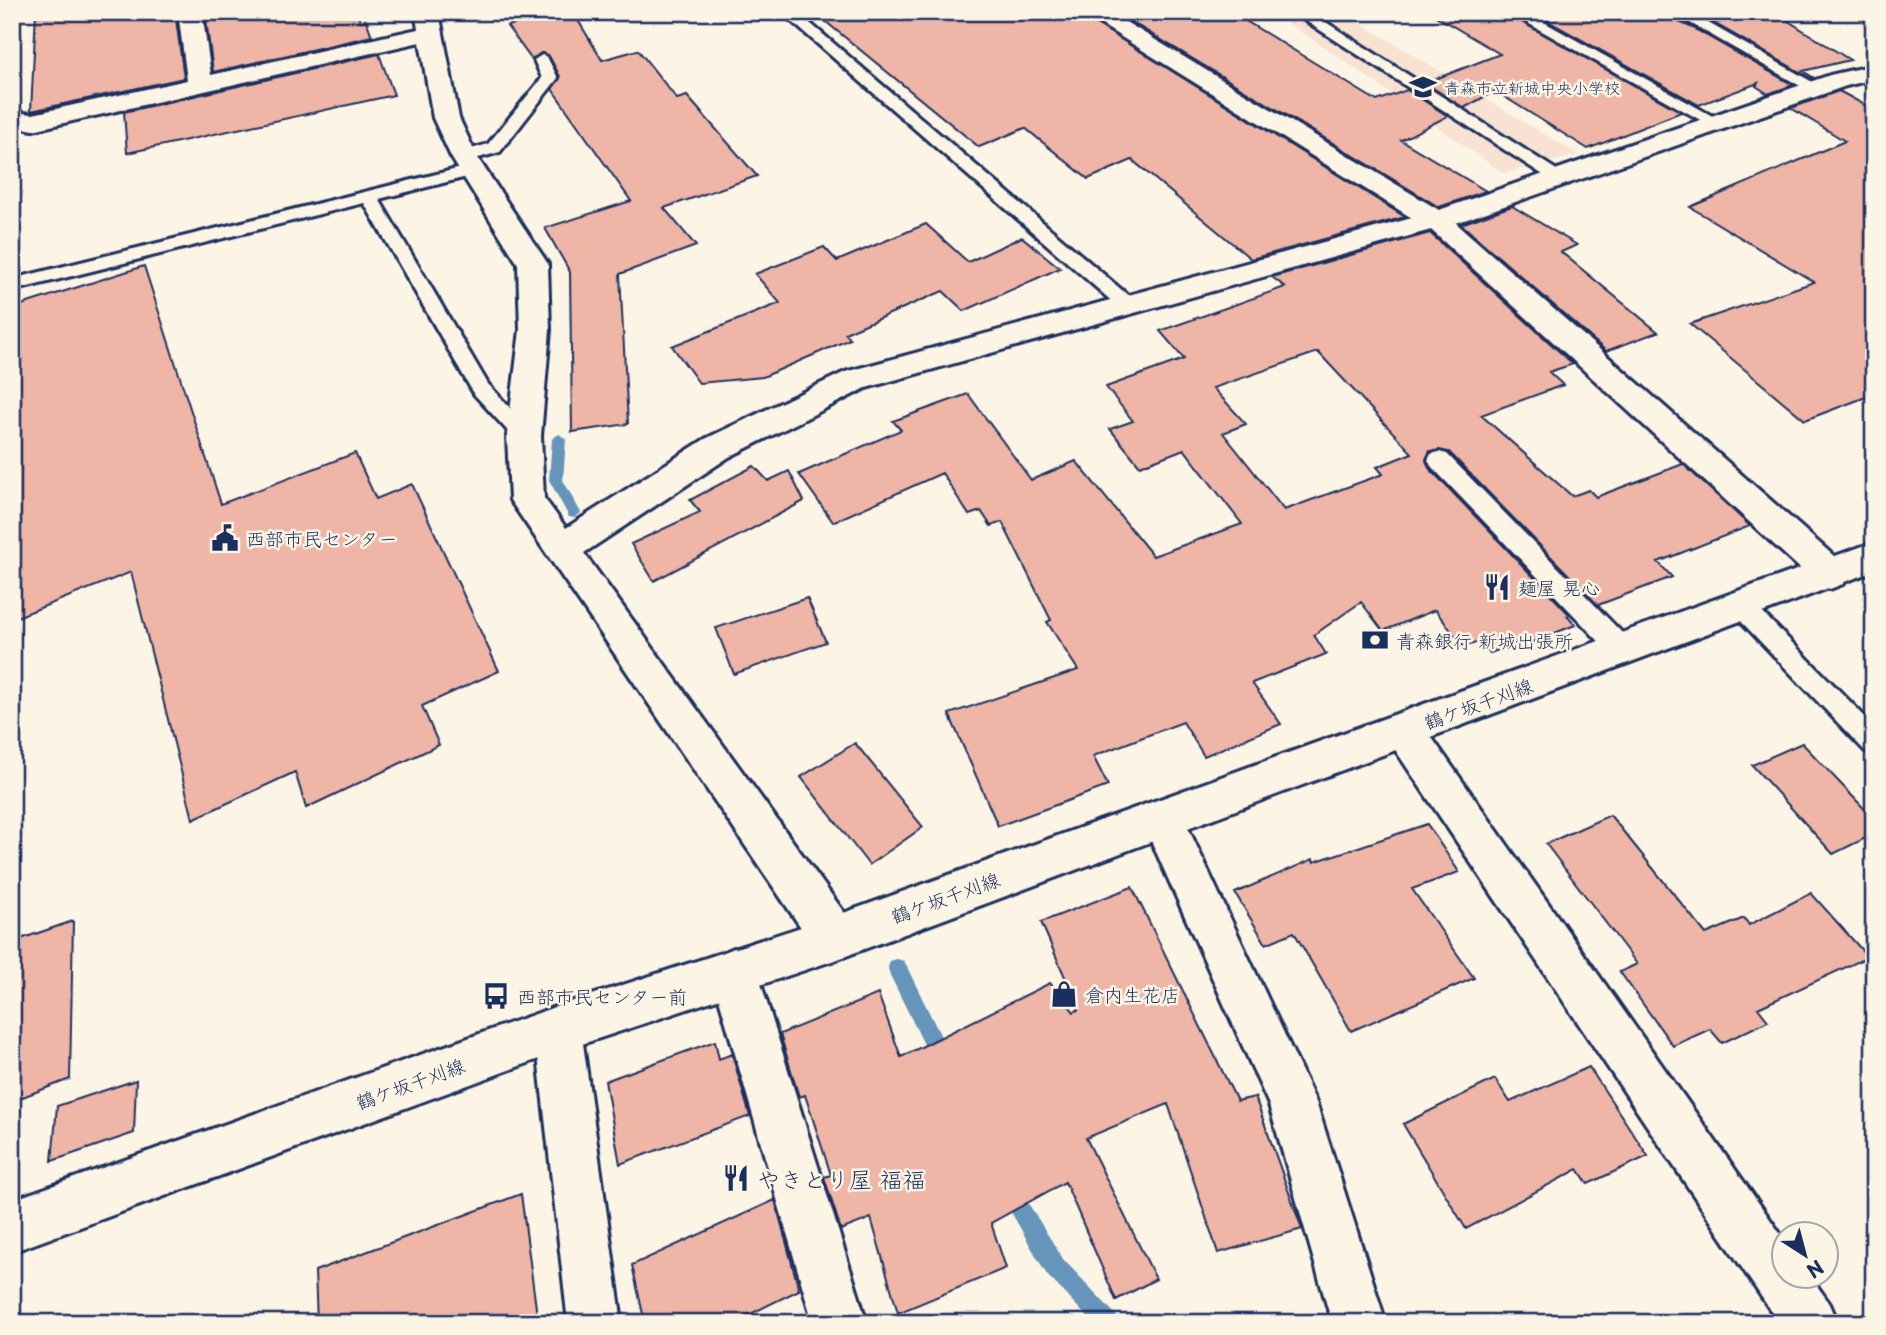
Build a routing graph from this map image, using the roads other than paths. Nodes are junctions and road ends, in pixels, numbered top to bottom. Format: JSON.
{"nodes":[{"id":1,"x":190,"y":12,"type":"edge"},
{"id":2,"x":788,"y":12,"type":"edge"},
{"id":3,"x":1091,"y":12,"type":"edge"},
{"id":4,"x":1299,"y":12,"type":"edge"},
{"id":5,"x":1515,"y":12,"type":"edge"},
{"id":6,"x":1678,"y":12,"type":"edge"},
{"id":7,"x":429,"y":22,"type":"edge"},
{"id":8,"x":542,"y":60,"type":"dead end"},
{"id":9,"x":200,"y":82,"type":"junction"},
{"id":10,"x":1827,"y":84,"type":"junction"},
{"id":11,"x":1869,"y":85,"type":"edge"},
{"id":12,"x":13,"y":119,"type":"edge"},
{"id":13,"x":1717,"y":123,"type":"junction"},
{"id":14,"x":469,"y":164,"type":"junction"},
{"id":15,"x":1560,"y":178,"type":"junction"},
{"id":16,"x":368,"y":194,"type":"junction"},
{"id":17,"x":1436,"y":220,"type":"junction"},
{"id":18,"x":12,"y":285,"type":"edge"},
{"id":19,"x":1130,"y":307,"type":"junction"},
{"id":20,"x":524,"y":436,"type":"junction"},
{"id":21,"x":1439,"y":460,"type":"dead end"},
{"id":22,"x":561,"y":550,"type":"junction"},
{"id":23,"x":1874,"y":556,"type":"edge"},
{"id":24,"x":1830,"y":574,"type":"junction"},
{"id":25,"x":1742,"y":607,"type":"junction"},
{"id":26,"x":1623,"y":650,"type":"junction"},
{"id":27,"x":1404,"y":730,"type":"junction"},
{"id":28,"x":1874,"y":743,"type":"edge"},
{"id":29,"x":1162,"y":818,"type":"junction"},
{"id":30,"x":835,"y":938,"type":"junction"},
{"id":31,"x":734,"y":971,"type":"junction"},
{"id":32,"x":558,"y":1029,"type":"junction"},
{"id":33,"x":12,"y":1226,"type":"edge"},
{"id":34,"x":594,"y":1323,"type":"edge"},
{"id":35,"x":840,"y":1323,"type":"edge"},
{"id":36,"x":1359,"y":1323,"type":"edge"},
{"id":37,"x":1811,"y":1323,"type":"edge"}],
"edges":[{"from":1,"to":9,"type":"street"},
{"from":2,"to":19,"type":"lane"},
{"from":3,"to":17,"type":"street"},
{"from":4,"to":15,"type":"lane"},
{"from":5,"to":13,"type":"lane"},
{"from":6,"to":10,"type":"lane"},
{"from":7,"to":9,"type":"street"},
{"from":7,"to":14,"type":"street"},
{"from":8,"to":14,"type":"lane"},
{"from":9,"to":12,"type":"street"},
{"from":10,"to":11,"type":"street"},
{"from":10,"to":13,"type":"street"},
{"from":13,"to":15,"type":"street"},
{"from":14,"to":16,"type":"lane"},
{"from":14,"to":20,"type":"street"},
{"from":15,"to":17,"type":"street"},
{"from":16,"to":18,"type":"lane"},
{"from":16,"to":20,"type":"lane"},
{"from":17,"to":19,"type":"street"},
{"from":17,"to":24,"type":"street"},
{"from":19,"to":22,"type":"street"},
{"from":20,"to":22,"type":"street"},
{"from":21,"to":26,"type":"lane"},
{"from":22,"to":30,"type":"street"},
{"from":23,"to":24,"type":"street","name":"鶴ケ坂千刈線"},
{"from":24,"to":25,"type":"street","name":"鶴ケ坂千刈線"},
{"from":25,"to":26,"type":"street","name":"鶴ケ坂千刈線"},
{"from":25,"to":28,"type":"lane"},
{"from":26,"to":27,"type":"street","name":"鶴ケ坂千刈線"},
{"from":27,"to":29,"type":"street","name":"鶴ケ坂千刈線"},
{"from":27,"to":37,"type":"street"},
{"from":29,"to":30,"type":"street","name":"鶴ケ坂千刈線"},
{"from":29,"to":36,"type":"street"},
{"from":30,"to":31,"type":"street","name":"鶴ケ坂千刈線"},
{"from":31,"to":32,"type":"street","name":"鶴ケ坂千刈線"},
{"from":31,"to":35,"type":"street"},
{"from":32,"to":33,"type":"street","name":"鶴ケ坂千刈線"},
{"from":32,"to":34,"type":"street"}]}
